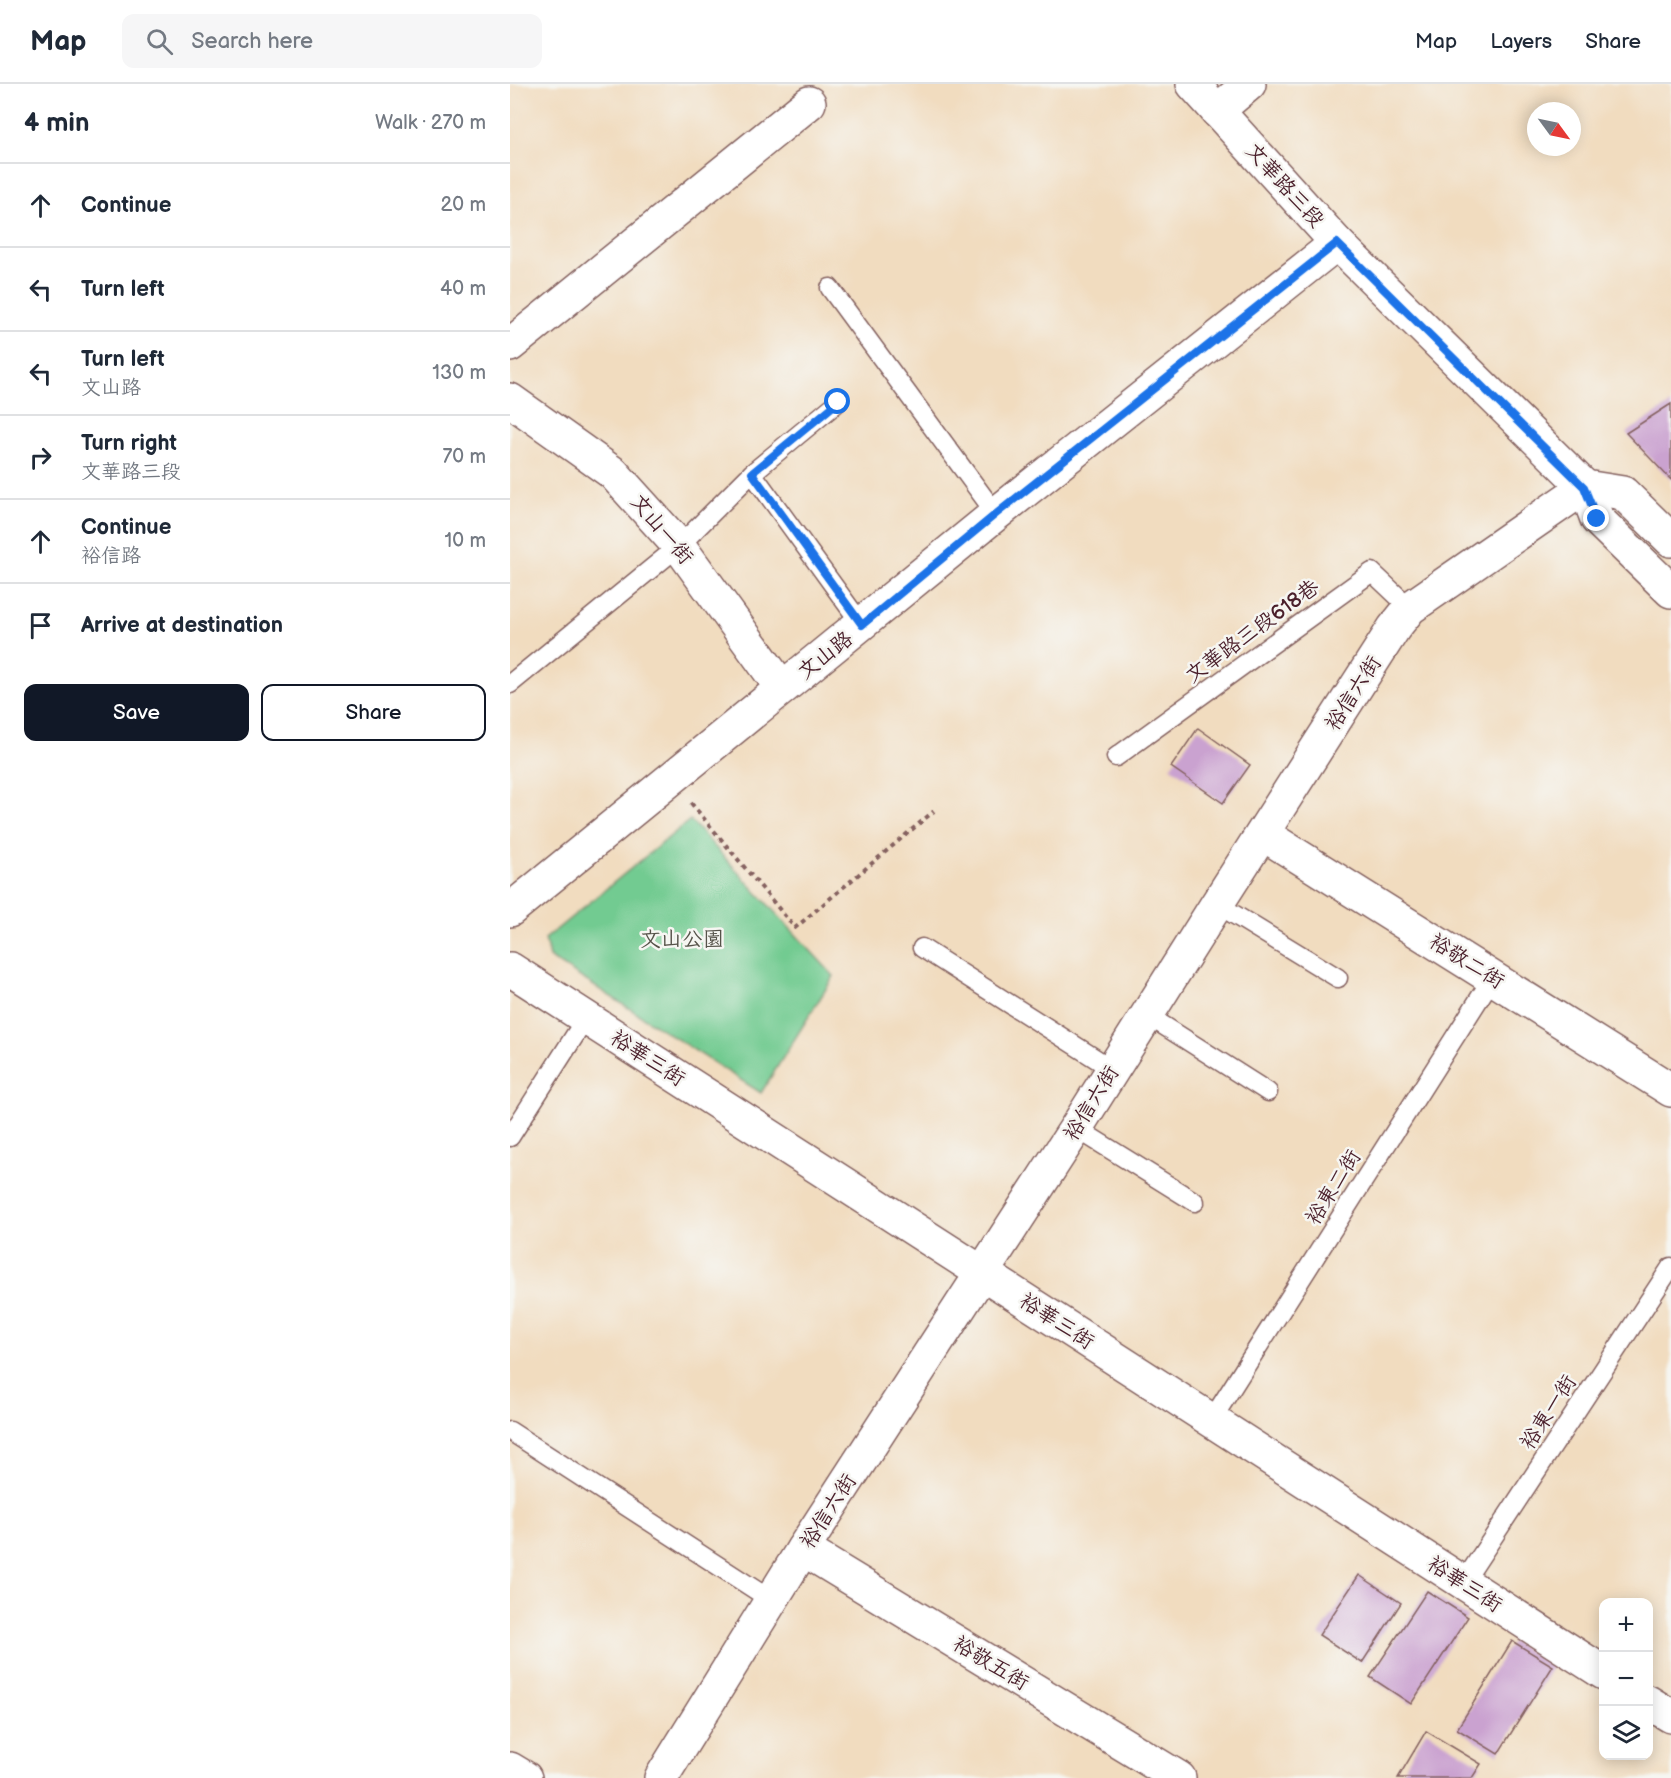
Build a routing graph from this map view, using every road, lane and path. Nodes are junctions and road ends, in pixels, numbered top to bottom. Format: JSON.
{"nodes":[{"id":1,"x":1193,"y":84,"type":"edge"},
{"id":2,"x":1249,"y":84,"type":"edge"},
{"id":3,"x":809,"y":103,"type":"dead end"},
{"id":4,"x":1217,"y":111,"type":"junction"},
{"id":5,"x":1337,"y":243,"type":"junction"},
{"id":6,"x":830,"y":288,"type":"dead end"},
{"id":7,"x":510,"y":345,"type":"edge"},
{"id":8,"x":510,"y":400,"type":"edge"},
{"id":9,"x":838,"y":402,"type":"dead end"},
{"id":10,"x":752,"y":473,"type":"junction"},
{"id":11,"x":1584,"y":487,"type":"junction"},
{"id":12,"x":996,"y":514,"type":"junction"},
{"id":13,"x":1671,"y":540,"type":"edge"},
{"id":14,"x":679,"y":546,"type":"junction"},
{"id":15,"x":1671,"y":591,"type":"edge"},
{"id":16,"x":1410,"y":608,"type":"junction"},
{"id":17,"x":862,"y":625,"type":"junction"},
{"id":18,"x":510,"y":684,"type":"edge"},
{"id":19,"x":782,"y":688,"type":"junction"},
{"id":20,"x":1116,"y":757,"type":"dead end"},
{"id":21,"x":671,"y":780,"type":"junction"},
{"id":22,"x":934,"y":811,"type":"dead end"},
{"id":23,"x":1263,"y":834,"type":"junction"},
{"id":24,"x":1216,"y":904,"type":"junction"},
{"id":25,"x":510,"y":910,"type":"edge"},
{"id":26,"x":922,"y":948,"type":"dead end"},
{"id":27,"x":510,"y":969,"type":"edge"},
{"id":28,"x":1493,"y":977,"type":"junction"},
{"id":29,"x":1338,"y":978,"type":"dead end"},
{"id":30,"x":1147,"y":1015,"type":"junction"},
{"id":31,"x":585,"y":1018,"type":"junction"},
{"id":32,"x":1112,"y":1069,"type":"junction"},
{"id":33,"x":1671,"y":1090,"type":"edge"},
{"id":34,"x":1268,"y":1092,"type":"dead end"},
{"id":35,"x":1076,"y":1128,"type":"junction"},
{"id":36,"x":510,"y":1137,"type":"edge"},
{"id":37,"x":1195,"y":1202,"type":"dead end"},
{"id":38,"x":1671,"y":1267,"type":"edge"},
{"id":39,"x":981,"y":1271,"type":"junction"},
{"id":40,"x":1211,"y":1420,"type":"junction"},
{"id":41,"x":510,"y":1431,"type":"edge"},
{"id":42,"x":803,"y":1549,"type":"junction"},
{"id":43,"x":1463,"y":1583,"type":"junction"},
{"id":44,"x":771,"y":1600,"type":"junction"},
{"id":45,"x":1599,"y":1670,"type":"edge"},
{"id":46,"x":1653,"y":1705,"type":"edge"},
{"id":47,"x":1671,"y":1716,"type":"edge"},
{"id":48,"x":510,"y":1769,"type":"edge"},
{"id":49,"x":525,"y":1778,"type":"edge"},
{"id":50,"x":661,"y":1778,"type":"edge"},
{"id":51,"x":1179,"y":1778,"type":"edge"}],
"edges":[{"from":1,"to":4,"type":"street","name":"文華路三段"},
{"from":2,"to":4,"type":"street"},
{"from":3,"to":7,"type":"street"},
{"from":4,"to":5,"type":"street","name":"文華路三段"},
{"from":5,"to":11,"type":"street","name":"文華路三段"},
{"from":5,"to":12,"type":"street","name":"文山路"},
{"from":6,"to":12,"type":"lane"},
{"from":8,"to":14,"type":"street","name":"文山一街"},
{"from":9,"to":10,"type":"lane"},
{"from":10,"to":14,"type":"lane"},
{"from":10,"to":17,"type":"lane"},
{"from":11,"to":13,"type":"street"},
{"from":11,"to":15,"type":"street"},
{"from":11,"to":16,"type":"street","name":"裕信六街"},
{"from":12,"to":17,"type":"street","name":"文山路"},
{"from":14,"to":18,"type":"lane"},
{"from":14,"to":19,"type":"street","name":"文山一街"},
{"from":16,"to":20,"type":"lane","name":"文華路三段618巷"},
{"from":16,"to":23,"type":"street","name":"裕信六街"},
{"from":17,"to":19,"type":"street","name":"文山路"},
{"from":19,"to":21,"type":"street","name":"文山路"},
{"from":21,"to":22,"type":"path"},
{"from":21,"to":25,"type":"street","name":"文山路"},
{"from":23,"to":24,"type":"street","name":"裕信六街"},
{"from":23,"to":28,"type":"street","name":"裕敬二街"},
{"from":24,"to":29,"type":"lane"},
{"from":24,"to":30,"type":"street","name":"裕信六街"},
{"from":26,"to":32,"type":"lane"},
{"from":27,"to":31,"type":"street","name":"裕華三街"},
{"from":28,"to":33,"type":"street","name":"裕敬二街"},
{"from":28,"to":40,"type":"lane","name":"裕東二街"},
{"from":30,"to":32,"type":"street","name":"裕信六街"},
{"from":30,"to":34,"type":"lane"},
{"from":31,"to":36,"type":"lane"},
{"from":31,"to":39,"type":"street","name":"裕華三街"},
{"from":32,"to":35,"type":"street","name":"裕信六街"},
{"from":35,"to":37,"type":"lane"},
{"from":35,"to":39,"type":"street","name":"裕信六街"},
{"from":38,"to":43,"type":"lane","name":"裕東一街"},
{"from":39,"to":40,"type":"street","name":"裕華三街"},
{"from":39,"to":42,"type":"street","name":"裕信六街"},
{"from":40,"to":43,"type":"street","name":"裕華三街"},
{"from":41,"to":44,"type":"lane"},
{"from":42,"to":44,"type":"street","name":"裕信六街"},
{"from":42,"to":51,"type":"street","name":"裕敬五街"},
{"from":43,"to":45,"type":"street","name":"裕華三街"},
{"from":44,"to":50,"type":"street","name":"裕信六街"},
{"from":46,"to":47,"type":"street"},
{"from":48,"to":49,"type":"street"}]}
